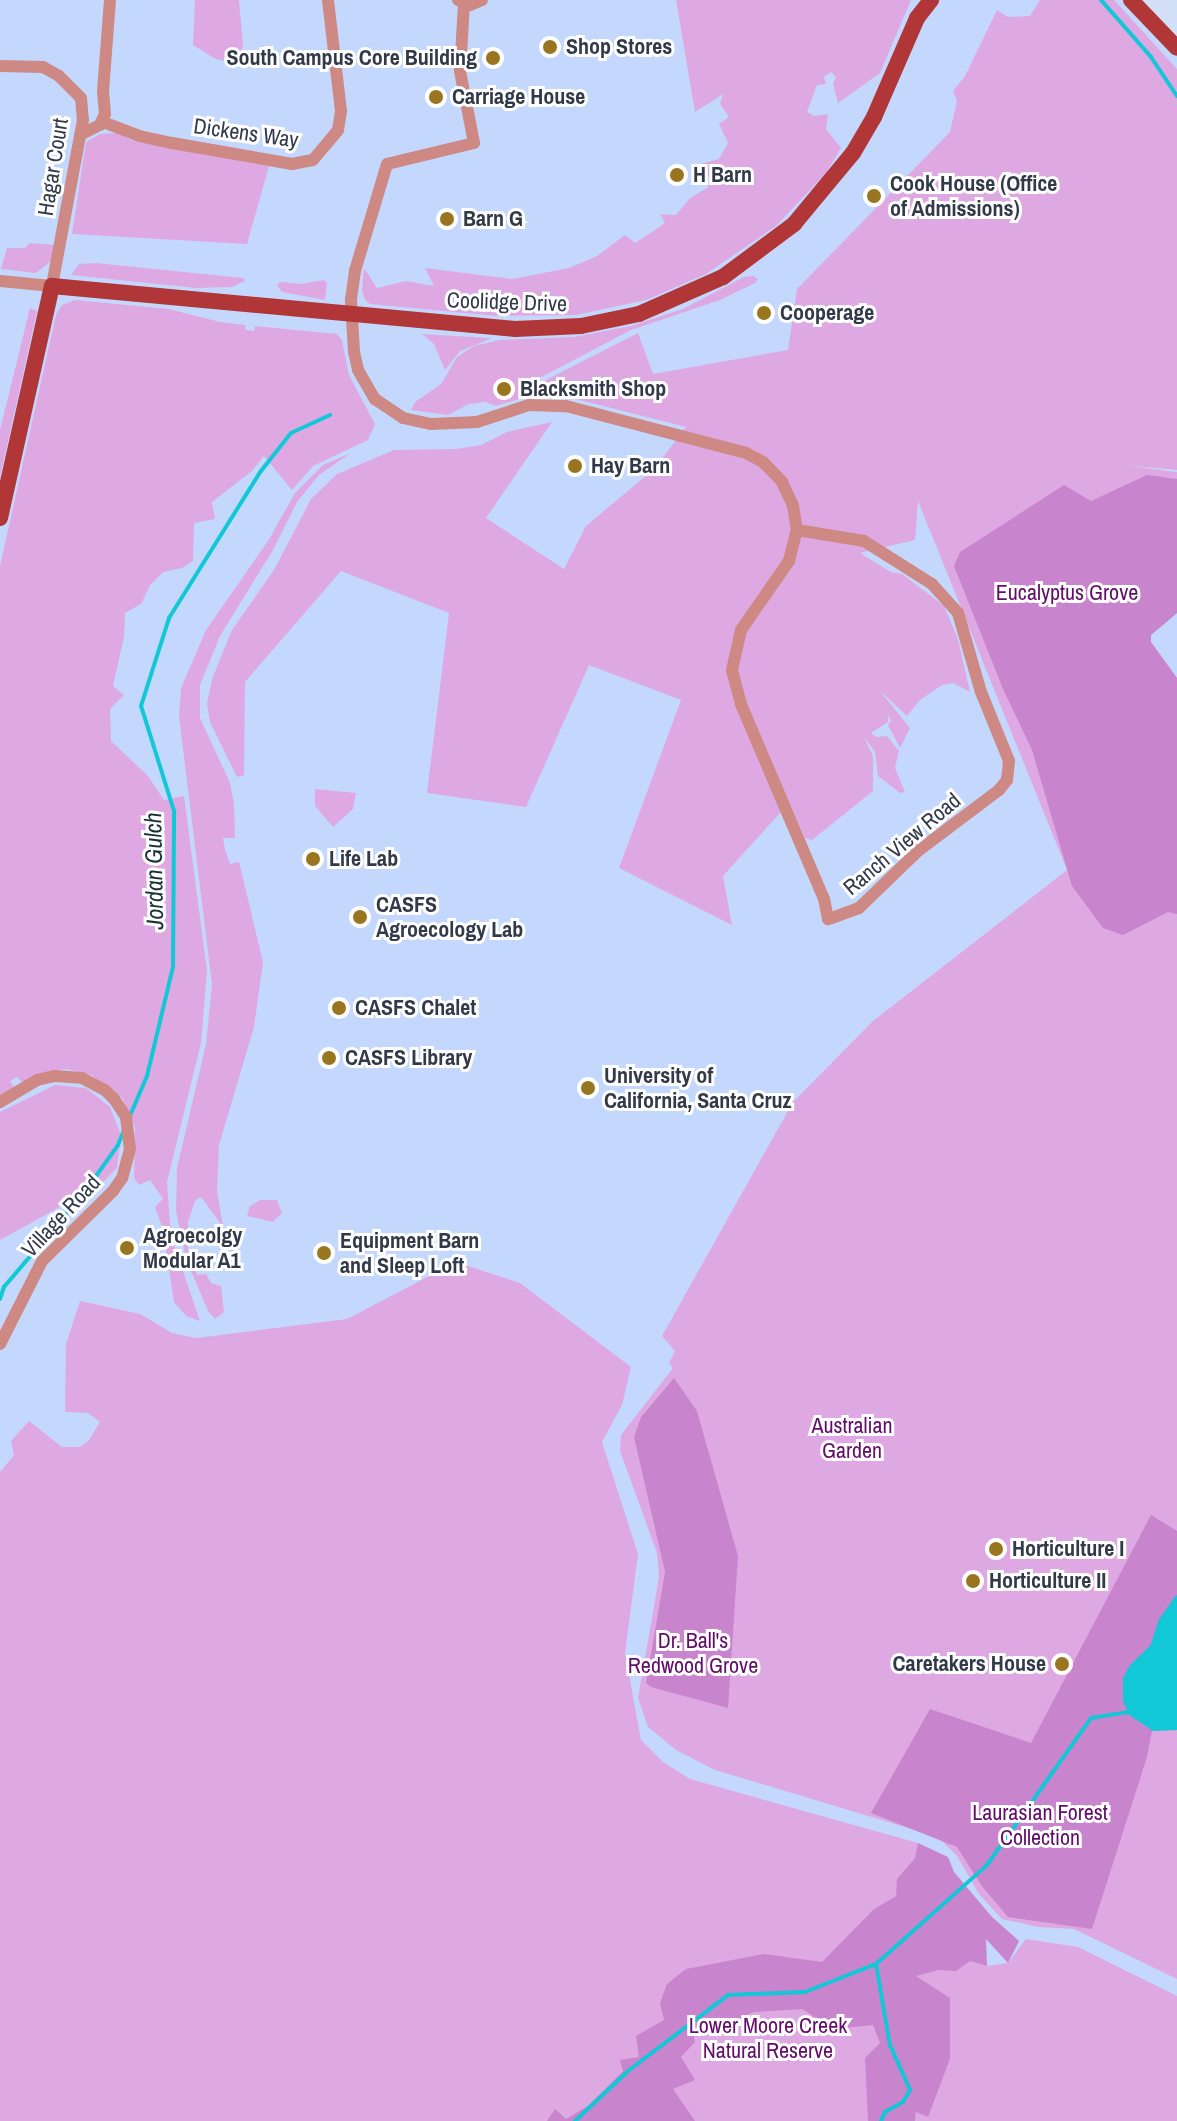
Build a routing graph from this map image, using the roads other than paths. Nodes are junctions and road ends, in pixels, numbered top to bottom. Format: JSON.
{"nodes":[{"id":1,"x":110,"y":0,"type":"edge"},
{"id":2,"x":328,"y":0,"type":"edge"},
{"id":3,"x":482,"y":0,"type":"edge"},
{"id":4,"x":919,"y":0,"type":"edge"},
{"id":5,"x":931,"y":0,"type":"edge"},
{"id":6,"x":1131,"y":0,"type":"edge"},
{"id":7,"x":461,"y":2,"type":"edge"},
{"id":8,"x":917,"y":18,"type":"junction"},
{"id":9,"x":1177,"y":48,"type":"edge"},
{"id":10,"x":0,"y":66,"type":"edge"},
{"id":11,"x":103,"y":122,"type":"junction"},
{"id":12,"x":80,"y":135,"type":"junction"},
{"id":13,"x":0,"y":281,"type":"edge"},
{"id":14,"x":52,"y":286,"type":"junction"},
{"id":15,"x":352,"y":314,"type":"junction"},
{"id":16,"x":0,"y":518,"type":"edge"},
{"id":17,"x":797,"y":530,"type":"junction"},
{"id":18,"x":0,"y":1102,"type":"edge"},
{"id":19,"x":0,"y":1344,"type":"edge"}],
"edges":[{"from":1,"to":11,"type":"street"},
{"from":2,"to":11,"type":"street","name":"Dickens Way"},
{"from":3,"to":7,"type":"street"},
{"from":4,"to":8,"type":"main road","name":"Coolidge Drive"},
{"from":5,"to":8,"type":"main road","name":"Coolidge Drive"},
{"from":6,"to":9,"type":"main road"},
{"from":7,"to":15,"type":"street"},
{"from":8,"to":15,"type":"main road","name":"Coolidge Drive"},
{"from":10,"to":12,"type":"street","name":"Hagar Court"},
{"from":11,"to":12,"type":"street"},
{"from":12,"to":14,"type":"street","name":"Hagar Court"},
{"from":13,"to":14,"type":"street","name":"Coolidge Drive"},
{"from":14,"to":15,"type":"main road","name":"Coolidge Drive"},
{"from":14,"to":16,"type":"main road"},
{"from":15,"to":17,"type":"street"},
{"from":17,"to":17,"type":"street","name":"Ranch View Road"},
{"from":18,"to":19,"type":"street","name":"Village Road"}]}
